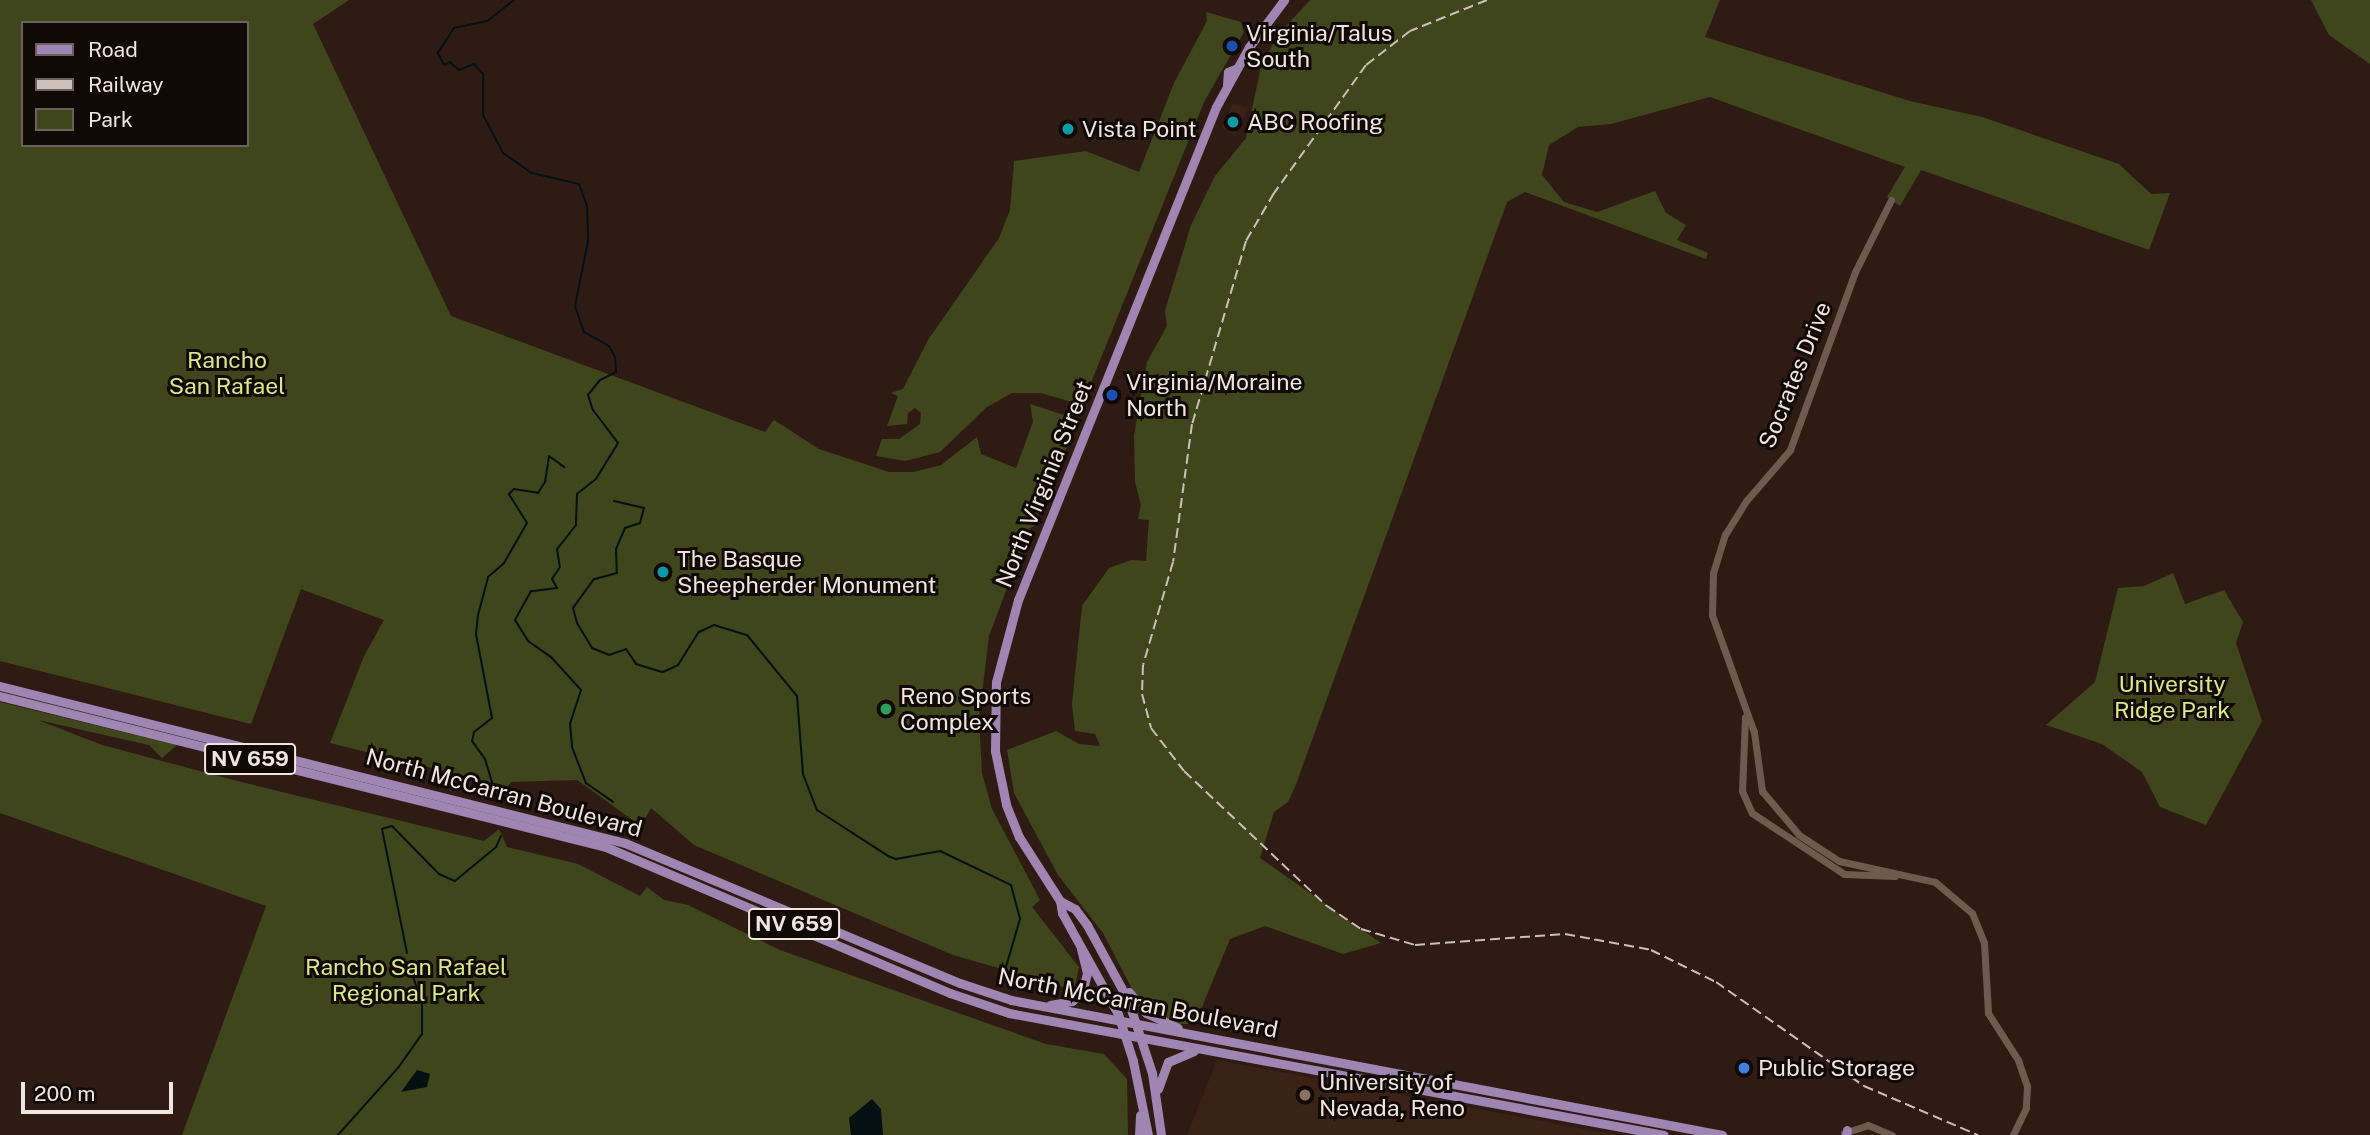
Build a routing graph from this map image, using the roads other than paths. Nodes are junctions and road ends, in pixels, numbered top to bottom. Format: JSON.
{"nodes":[{"id":1,"x":1284,"y":0,"type":"edge"},
{"id":2,"x":1891,"y":200,"type":"dead end"},
{"id":3,"x":0,"y":686,"type":"edge"},
{"id":4,"x":0,"y":696,"type":"edge"},
{"id":5,"x":99,"y":716,"type":"junction"},
{"id":6,"x":1745,"y":716,"type":"junction"},
{"id":7,"x":1902,"y":875,"type":"junction"},
{"id":8,"x":705,"y":881,"type":"junction"},
{"id":9,"x":1060,"y":901,"type":"junction"},
{"id":10,"x":1079,"y":941,"type":"junction"},
{"id":11,"x":1119,"y":980,"type":"junction"},
{"id":12,"x":1025,"y":1003,"type":"junction"},
{"id":13,"x":1121,"y":1022,"type":"junction"},
{"id":14,"x":1138,"y":1026,"type":"junction"},
{"id":15,"x":1185,"y":1032,"type":"junction"},
{"id":16,"x":1125,"y":1035,"type":"junction"},
{"id":17,"x":1143,"y":1039,"type":"junction"},
{"id":18,"x":1178,"y":1050,"type":"junction"},
{"id":19,"x":1141,"y":1099,"type":"junction"},
{"id":20,"x":1157,"y":1100,"type":"junction"},
{"id":21,"x":1845,"y":1133,"type":"edge"},
{"id":22,"x":1139,"y":1135,"type":"edge"},
{"id":23,"x":1148,"y":1135,"type":"edge"},
{"id":24,"x":1161,"y":1135,"type":"edge"},
{"id":25,"x":1664,"y":1135,"type":"edge"},
{"id":26,"x":1723,"y":1135,"type":"edge"},
{"id":27,"x":1892,"y":1135,"type":"edge"},
{"id":28,"x":2012,"y":1135,"type":"edge"}],
"edges":[{"from":1,"to":9,"type":"main road","name":"North Virginia Street"},
{"from":2,"to":6,"type":"street","name":"Socrates Drive"},
{"from":3,"to":5,"type":"main road","name":"North McCarran Boulevard","number":"NV 659"},
{"from":4,"to":5,"type":"main road","name":"North McCarran Boulevard","number":"NV 659"},
{"from":5,"to":8,"type":"main road","name":"North McCarran Boulevard","number":"NV 659"},
{"from":6,"to":7,"type":"street","name":"Socrates Drive"},
{"from":6,"to":7,"type":"street","name":"Socrates Drive"},
{"from":7,"to":28,"type":"street","name":"Socrates Drive"},
{"from":8,"to":12,"type":"main road","name":"North McCarran Boulevard","number":"NV 659"},
{"from":8,"to":16,"type":"main road","name":"North McCarran Boulevard","number":"NV 659"},
{"from":9,"to":10,"type":"main road","name":"North Virginia Street"},
{"from":9,"to":11,"type":"main road","name":"North Virginia Street"},
{"from":10,"to":12,"type":"main road"},
{"from":10,"to":13,"type":"main road","name":"North Virginia Street"},
{"from":11,"to":14,"type":"main road","name":"North Virginia Street"},
{"from":11,"to":15,"type":"main road"},
{"from":12,"to":13,"type":"main road","name":"North McCarran Boulevard","number":"NV 659"},
{"from":13,"to":14,"type":"main road","name":"North McCarran Boulevard","number":"NV 659"},
{"from":13,"to":16,"type":"main road","name":"North Virginia Street"},
{"from":14,"to":15,"type":"main road","name":"North McCarran Boulevard","number":"NV 659"},
{"from":14,"to":17,"type":"main road","name":"North Virginia Street"},
{"from":15,"to":26,"type":"main road","name":"North McCarran Boulevard","number":"NV 659"},
{"from":16,"to":17,"type":"main road","name":"North McCarran Boulevard","number":"NV 659"},
{"from":16,"to":19,"type":"main road","name":"North Virginia Street"},
{"from":17,"to":18,"type":"main road","name":"North McCarran Boulevard","number":"NV 659"},
{"from":17,"to":20,"type":"main road","name":"North Virginia Street"},
{"from":18,"to":20,"type":"main road"},
{"from":18,"to":25,"type":"main road","name":"North McCarran Boulevard","number":"NV 659"},
{"from":19,"to":22,"type":"main road"},
{"from":19,"to":23,"type":"main road","name":"North Virginia Street"},
{"from":20,"to":24,"type":"main road","name":"North Virginia Street"},
{"from":21,"to":27,"type":"street"}]}
